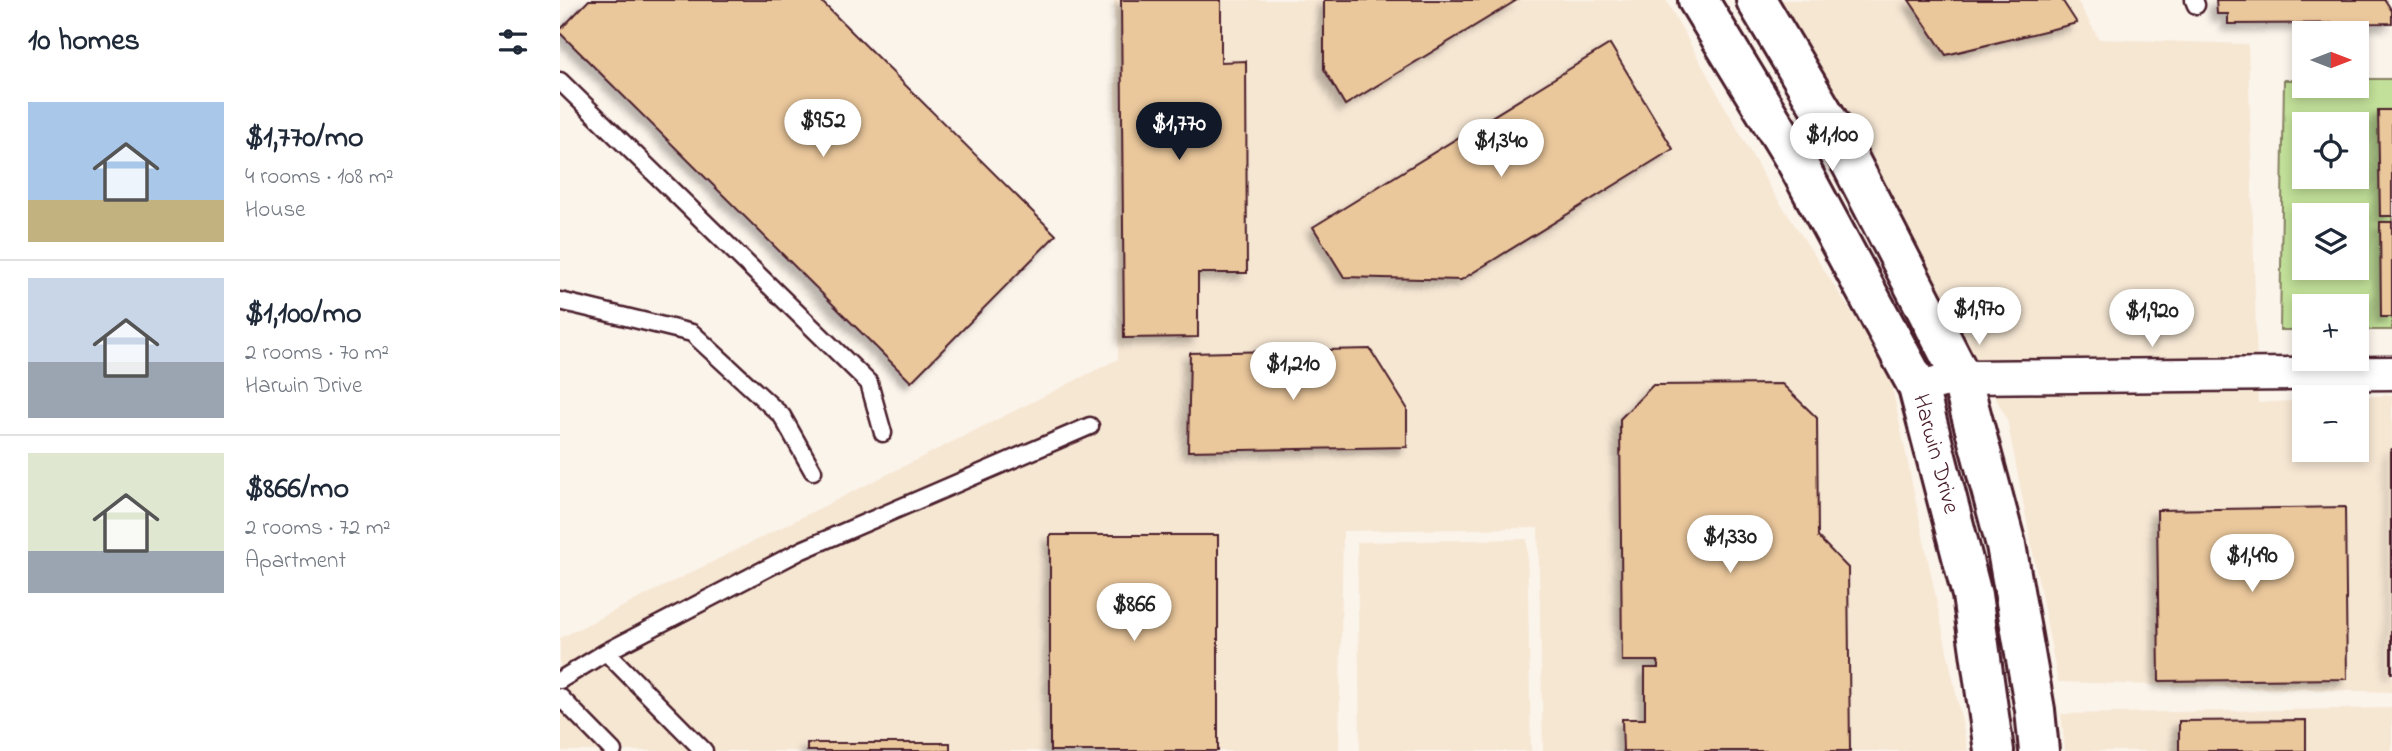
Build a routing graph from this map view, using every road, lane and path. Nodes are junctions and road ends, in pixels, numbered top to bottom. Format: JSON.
{"nodes":[{"id":1,"x":1698,"y":0,"type":"edge"},
{"id":2,"x":1756,"y":0,"type":"edge"},
{"id":3,"x":560,"y":80,"type":"edge"},
{"id":4,"x":1837,"y":135,"type":"junction"},
{"id":5,"x":1796,"y":160,"type":"junction"},
{"id":6,"x":560,"y":301,"type":"edge"},
{"id":7,"x":2392,"y":373,"type":"edge"},
{"id":8,"x":1961,"y":377,"type":"junction"},
{"id":9,"x":1918,"y":387,"type":"junction"},
{"id":10,"x":1090,"y":426,"type":"dead end"},
{"id":11,"x":883,"y":433,"type":"dead end"},
{"id":12,"x":813,"y":471,"type":"dead end"},
{"id":13,"x":606,"y":652,"type":"junction"},
{"id":14,"x":560,"y":680,"type":"edge"},
{"id":15,"x":563,"y":705,"type":"edge"},
{"id":16,"x":613,"y":751,"type":"edge"},
{"id":17,"x":704,"y":751,"type":"edge"},
{"id":18,"x":1994,"y":751,"type":"edge"},
{"id":19,"x":2039,"y":751,"type":"edge"}],
"edges":[{"from":1,"to":5,"type":"main road","name":"Harwin Drive"},
{"from":2,"to":4,"type":"main road","name":"Harwin Drive"},
{"from":3,"to":11,"type":"lane"},
{"from":4,"to":5,"type":"main road"},
{"from":4,"to":8,"type":"main road","name":"Harwin Drive"},
{"from":5,"to":9,"type":"main road","name":"Harwin Drive"},
{"from":6,"to":12,"type":"lane"},
{"from":7,"to":8,"type":"street"},
{"from":8,"to":9,"type":"street"},
{"from":8,"to":19,"type":"main road","name":"Harwin Drive"},
{"from":9,"to":18,"type":"main road","name":"Harwin Drive"},
{"from":10,"to":13,"type":"lane"},
{"from":13,"to":14,"type":"lane"},
{"from":13,"to":17,"type":"lane"},
{"from":15,"to":16,"type":"lane"}]}
